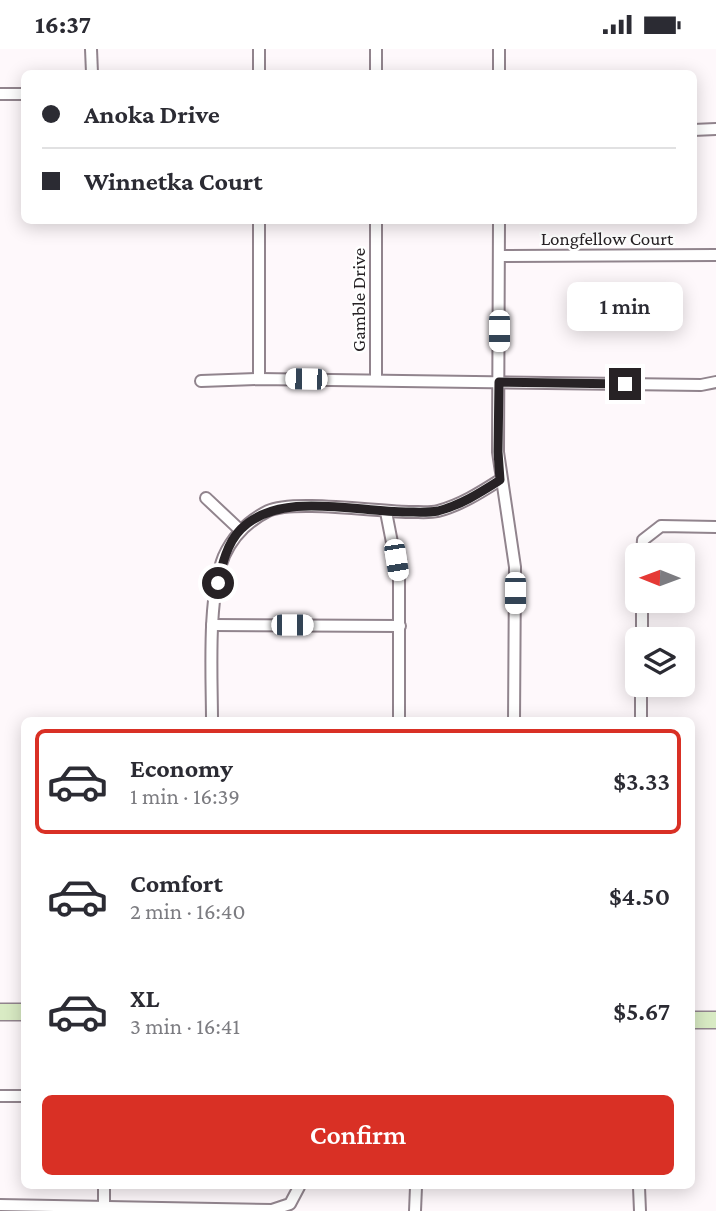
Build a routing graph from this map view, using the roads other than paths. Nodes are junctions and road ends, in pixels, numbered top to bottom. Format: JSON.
{"nodes":[{"id":1,"x":92,"y":49,"type":"edge"},
{"id":2,"x":259,"y":49,"type":"edge"},
{"id":3,"x":376,"y":49,"type":"edge"},
{"id":4,"x":499,"y":49,"type":"edge"},
{"id":5,"x":92,"y":70,"type":"edge"},
{"id":6,"x":259,"y":70,"type":"edge"},
{"id":7,"x":376,"y":70,"type":"edge"},
{"id":8,"x":499,"y":70,"type":"edge"},
{"id":9,"x":0,"y":94,"type":"edge"},
{"id":10,"x":21,"y":94,"type":"edge"},
{"id":11,"x":697,"y":129,"type":"edge"},
{"id":12,"x":716,"y":129,"type":"edge"},
{"id":13,"x":259,"y":224,"type":"edge"},
{"id":14,"x":376,"y":224,"type":"edge"},
{"id":15,"x":499,"y":224,"type":"edge"},
{"id":16,"x":716,"y":255,"type":"edge"},
{"id":17,"x":499,"y":256,"type":"junction"},
{"id":18,"x":259,"y":379,"type":"junction"},
{"id":19,"x":376,"y":380,"type":"junction"},
{"id":20,"x":201,"y":381,"type":"dead end"},
{"id":21,"x":499,"y":382,"type":"junction"},
{"id":22,"x":716,"y":382,"type":"edge"},
{"id":23,"x":500,"y":480,"type":"junction"},
{"id":24,"x":206,"y":498,"type":"dead end"},
{"id":25,"x":386,"y":512,"type":"junction"},
{"id":26,"x":716,"y":527,"type":"edge"},
{"id":27,"x":240,"y":530,"type":"junction"},
{"id":28,"x":643,"y":543,"type":"edge"},
{"id":29,"x":212,"y":625,"type":"junction"},
{"id":30,"x":400,"y":625,"type":"junction"},
{"id":31,"x":641,"y":697,"type":"edge"},
{"id":32,"x":212,"y":717,"type":"edge"},
{"id":33,"x":400,"y":717,"type":"edge"},
{"id":34,"x":514,"y":717,"type":"edge"},
{"id":35,"x":641,"y":717,"type":"edge"},
{"id":36,"x":0,"y":1012,"type":"edge"},
{"id":37,"x":21,"y":1013,"type":"edge"},
{"id":38,"x":695,"y":1020,"type":"edge"},
{"id":39,"x":716,"y":1020,"type":"edge"},
{"id":40,"x":0,"y":1096,"type":"edge"},
{"id":41,"x":21,"y":1096,"type":"edge"},
{"id":42,"x":104,"y":1189,"type":"edge"},
{"id":43,"x":298,"y":1189,"type":"edge"},
{"id":44,"x":416,"y":1189,"type":"edge"},
{"id":45,"x":639,"y":1189,"type":"edge"},
{"id":46,"x":0,"y":1205,"type":"edge"},
{"id":47,"x":104,"y":1209,"type":"edge"},
{"id":48,"x":415,"y":1211,"type":"edge"},
{"id":49,"x":640,"y":1211,"type":"edge"}],
"edges":[{"from":1,"to":5,"type":"street"},
{"from":2,"to":6,"type":"street"},
{"from":3,"to":7,"type":"street"},
{"from":4,"to":8,"type":"street"},
{"from":9,"to":10,"type":"street"},
{"from":11,"to":12,"type":"street"},
{"from":13,"to":18,"type":"street"},
{"from":14,"to":19,"type":"street","name":"Gamble Drive"},
{"from":15,"to":17,"type":"street"},
{"from":16,"to":17,"type":"street","name":"Longfellow Court"},
{"from":17,"to":21,"type":"street"},
{"from":18,"to":19,"type":"street"},
{"from":18,"to":20,"type":"street"},
{"from":19,"to":21,"type":"street"},
{"from":21,"to":22,"type":"street"},
{"from":21,"to":23,"type":"street"},
{"from":23,"to":25,"type":"street"},
{"from":23,"to":34,"type":"street"},
{"from":24,"to":27,"type":"street"},
{"from":25,"to":27,"type":"street"},
{"from":25,"to":30,"type":"street"},
{"from":26,"to":28,"type":"street"},
{"from":27,"to":29,"type":"street"},
{"from":29,"to":30,"type":"street"},
{"from":29,"to":32,"type":"street"},
{"from":30,"to":33,"type":"street"},
{"from":31,"to":35,"type":"street"},
{"from":36,"to":37,"type":"main road"},
{"from":38,"to":39,"type":"main road"},
{"from":40,"to":41,"type":"street"},
{"from":42,"to":47,"type":"street"},
{"from":43,"to":47,"type":"street"},
{"from":44,"to":48,"type":"street"},
{"from":45,"to":49,"type":"street"},
{"from":46,"to":47,"type":"street"}]}
